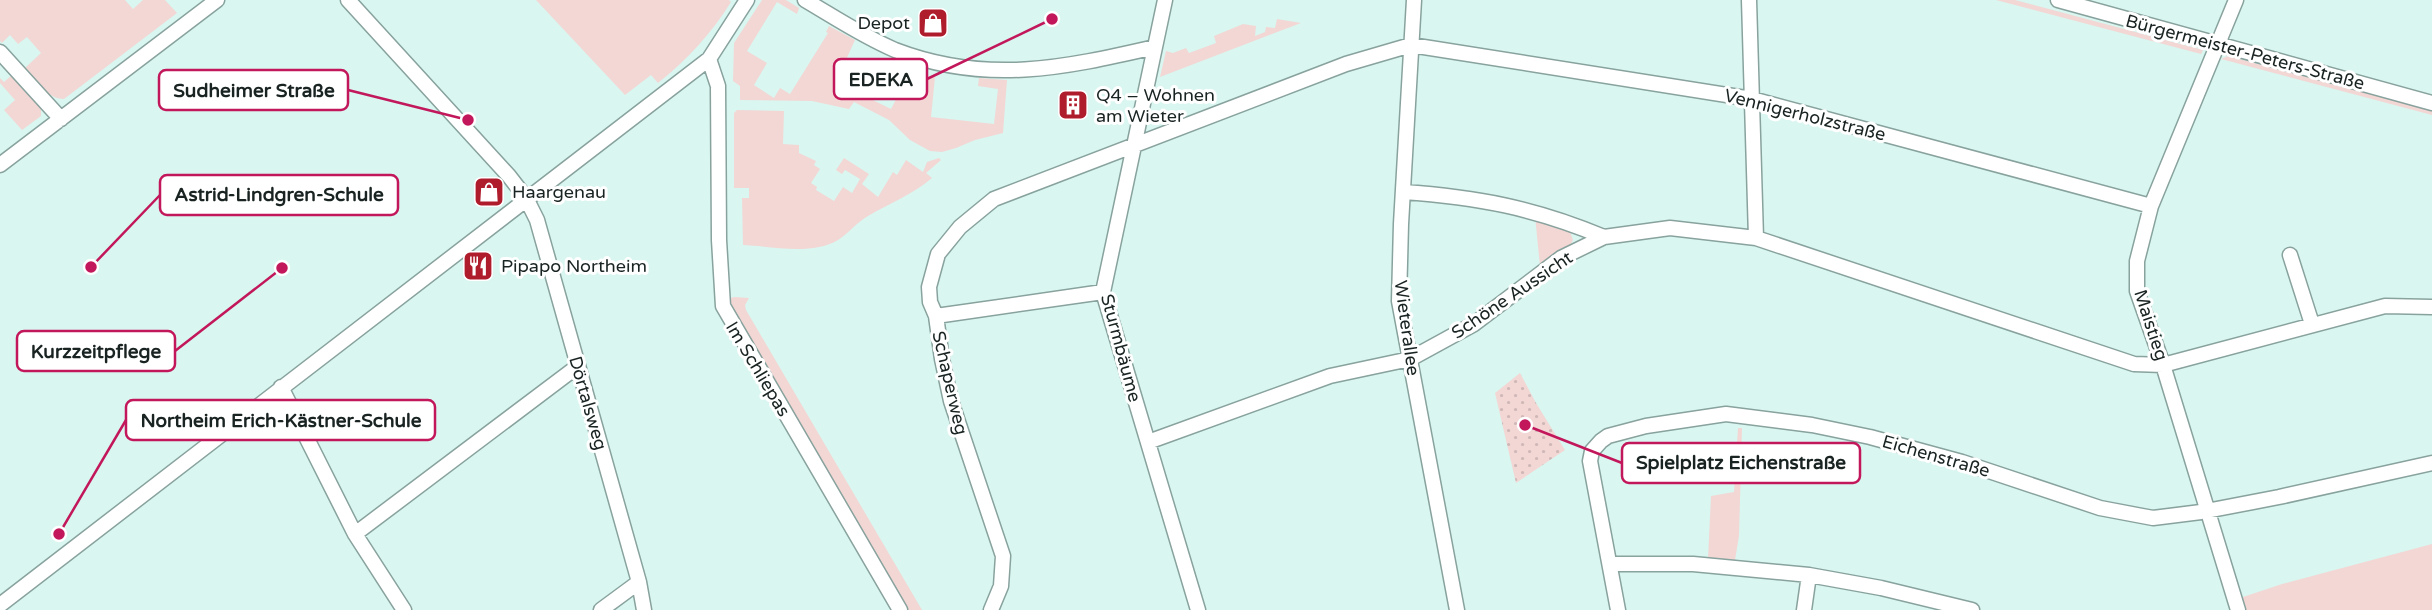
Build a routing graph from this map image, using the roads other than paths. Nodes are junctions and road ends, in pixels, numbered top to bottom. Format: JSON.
{"nodes":[{"id":1,"x":218,"y":0,"type":"edge"},
{"id":2,"x":348,"y":0,"type":"edge"},
{"id":3,"x":747,"y":0,"type":"edge"},
{"id":4,"x":805,"y":0,"type":"edge"},
{"id":5,"x":1165,"y":0,"type":"edge"},
{"id":6,"x":1414,"y":0,"type":"edge"},
{"id":7,"x":1749,"y":0,"type":"edge"},
{"id":8,"x":2058,"y":0,"type":"edge"},
{"id":9,"x":2236,"y":0,"type":"edge"},
{"id":10,"x":1411,"y":45,"type":"junction"},
{"id":11,"x":2217,"y":45,"type":"junction"},
{"id":12,"x":1155,"y":47,"type":"junction"},
{"id":13,"x":0,"y":52,"type":"edge"},
{"id":14,"x":709,"y":59,"type":"junction"},
{"id":15,"x":1752,"y":99,"type":"junction"},
{"id":16,"x":2432,"y":103,"type":"edge"},
{"id":17,"x":61,"y":119,"type":"junction"},
{"id":18,"x":1134,"y":144,"type":"junction"},
{"id":19,"x":0,"y":165,"type":"edge"},
{"id":20,"x":1402,"y":192,"type":"junction"},
{"id":21,"x":526,"y":198,"type":"junction"},
{"id":22,"x":2151,"y":206,"type":"junction"},
{"id":23,"x":1604,"y":237,"type":"junction"},
{"id":24,"x":1756,"y":238,"type":"junction"},
{"id":25,"x":2290,"y":255,"type":"dead end"},
{"id":26,"x":1103,"y":292,"type":"junction"},
{"id":27,"x":2432,"y":307,"type":"edge"},
{"id":28,"x":936,"y":316,"type":"junction"},
{"id":29,"x":2312,"y":324,"type":"junction"},
{"id":30,"x":1410,"y":359,"type":"junction"},
{"id":31,"x":2164,"y":365,"type":"junction"},
{"id":32,"x":578,"y":366,"type":"junction"},
{"id":33,"x":281,"y":387,"type":"junction"},
{"id":34,"x":1148,"y":442,"type":"junction"},
{"id":35,"x":2432,"y":463,"type":"edge"},
{"id":36,"x":2209,"y":510,"type":"junction"},
{"id":37,"x":355,"y":534,"type":"junction"},
{"id":38,"x":1611,"y":564,"type":"junction"},
{"id":39,"x":1809,"y":575,"type":"junction"},
{"id":40,"x":639,"y":582,"type":"junction"},
{"id":41,"x":0,"y":605,"type":"edge"},
{"id":42,"x":404,"y":610,"type":"edge"},
{"id":43,"x":601,"y":610,"type":"edge"},
{"id":44,"x":644,"y":610,"type":"edge"},
{"id":45,"x":901,"y":610,"type":"edge"},
{"id":46,"x":991,"y":610,"type":"edge"},
{"id":47,"x":1198,"y":610,"type":"edge"},
{"id":48,"x":1457,"y":610,"type":"edge"},
{"id":49,"x":1618,"y":610,"type":"edge"},
{"id":50,"x":1804,"y":610,"type":"edge"},
{"id":51,"x":1972,"y":610,"type":"edge"},
{"id":52,"x":2238,"y":610,"type":"edge"}],
"edges":[{"from":1,"to":17,"type":"street"},
{"from":2,"to":21,"type":"street","name":"Dörtalsweg"},
{"from":3,"to":14,"type":"street"},
{"from":4,"to":12,"type":"street"},
{"from":5,"to":12,"type":"street","name":"Sturmbäume"},
{"from":6,"to":10,"type":"street","name":"Wieterallee"},
{"from":7,"to":15,"type":"street"},
{"from":8,"to":11,"type":"street","name":"Bürgermeister-Peters-Straße"},
{"from":9,"to":11,"type":"street","name":"Maistieg"},
{"from":10,"to":15,"type":"street","name":"Vennigerholzstraße"},
{"from":10,"to":18,"type":"street"},
{"from":10,"to":20,"type":"street","name":"Wieterallee"},
{"from":11,"to":16,"type":"street","name":"Bürgermeister-Peters-Straße"},
{"from":11,"to":22,"type":"street","name":"Maistieg"},
{"from":12,"to":18,"type":"street","name":"Sturmbäume"},
{"from":13,"to":17,"type":"street"},
{"from":14,"to":21,"type":"street"},
{"from":14,"to":45,"type":"street","name":"Im Schliepas"},
{"from":15,"to":22,"type":"street","name":"Vennigerholzstraße"},
{"from":15,"to":24,"type":"street"},
{"from":17,"to":19,"type":"street"},
{"from":18,"to":26,"type":"street","name":"Sturmbäume"},
{"from":18,"to":28,"type":"street"},
{"from":20,"to":23,"type":"street"},
{"from":20,"to":30,"type":"street","name":"Wieterallee"},
{"from":21,"to":32,"type":"street","name":"Dörtalsweg"},
{"from":21,"to":33,"type":"street"},
{"from":22,"to":31,"type":"street","name":"Maistieg"},
{"from":23,"to":24,"type":"street","name":"Schöne Aussicht"},
{"from":23,"to":30,"type":"street","name":"Schöne Aussicht"},
{"from":24,"to":31,"type":"street","name":"Schöne Aussicht"},
{"from":25,"to":29,"type":"street"},
{"from":26,"to":28,"type":"street","name":"Schaperweg"},
{"from":26,"to":34,"type":"street","name":"Sturmbäume"},
{"from":27,"to":29,"type":"street","name":"Schöne Aussicht"},
{"from":28,"to":46,"type":"street","name":"Schaperweg"},
{"from":29,"to":31,"type":"street","name":"Schöne Aussicht"},
{"from":30,"to":34,"type":"street","name":"Schöne Aussicht"},
{"from":30,"to":48,"type":"street","name":"Wieterallee"},
{"from":31,"to":36,"type":"street","name":"Maistieg"},
{"from":32,"to":37,"type":"street"},
{"from":32,"to":40,"type":"street","name":"Dörtalsweg"},
{"from":33,"to":37,"type":"street"},
{"from":33,"to":41,"type":"street"},
{"from":34,"to":47,"type":"street","name":"Sturmbäume"},
{"from":35,"to":36,"type":"street","name":"Eichenstraße"},
{"from":36,"to":38,"type":"street","name":"Eichenstraße"},
{"from":36,"to":52,"type":"street","name":"Maistieg"},
{"from":37,"to":42,"type":"street"},
{"from":38,"to":39,"type":"street"},
{"from":38,"to":49,"type":"street"},
{"from":39,"to":50,"type":"street"},
{"from":39,"to":51,"type":"street"},
{"from":40,"to":43,"type":"street"},
{"from":40,"to":44,"type":"street","name":"Dörtalsweg"}]}
